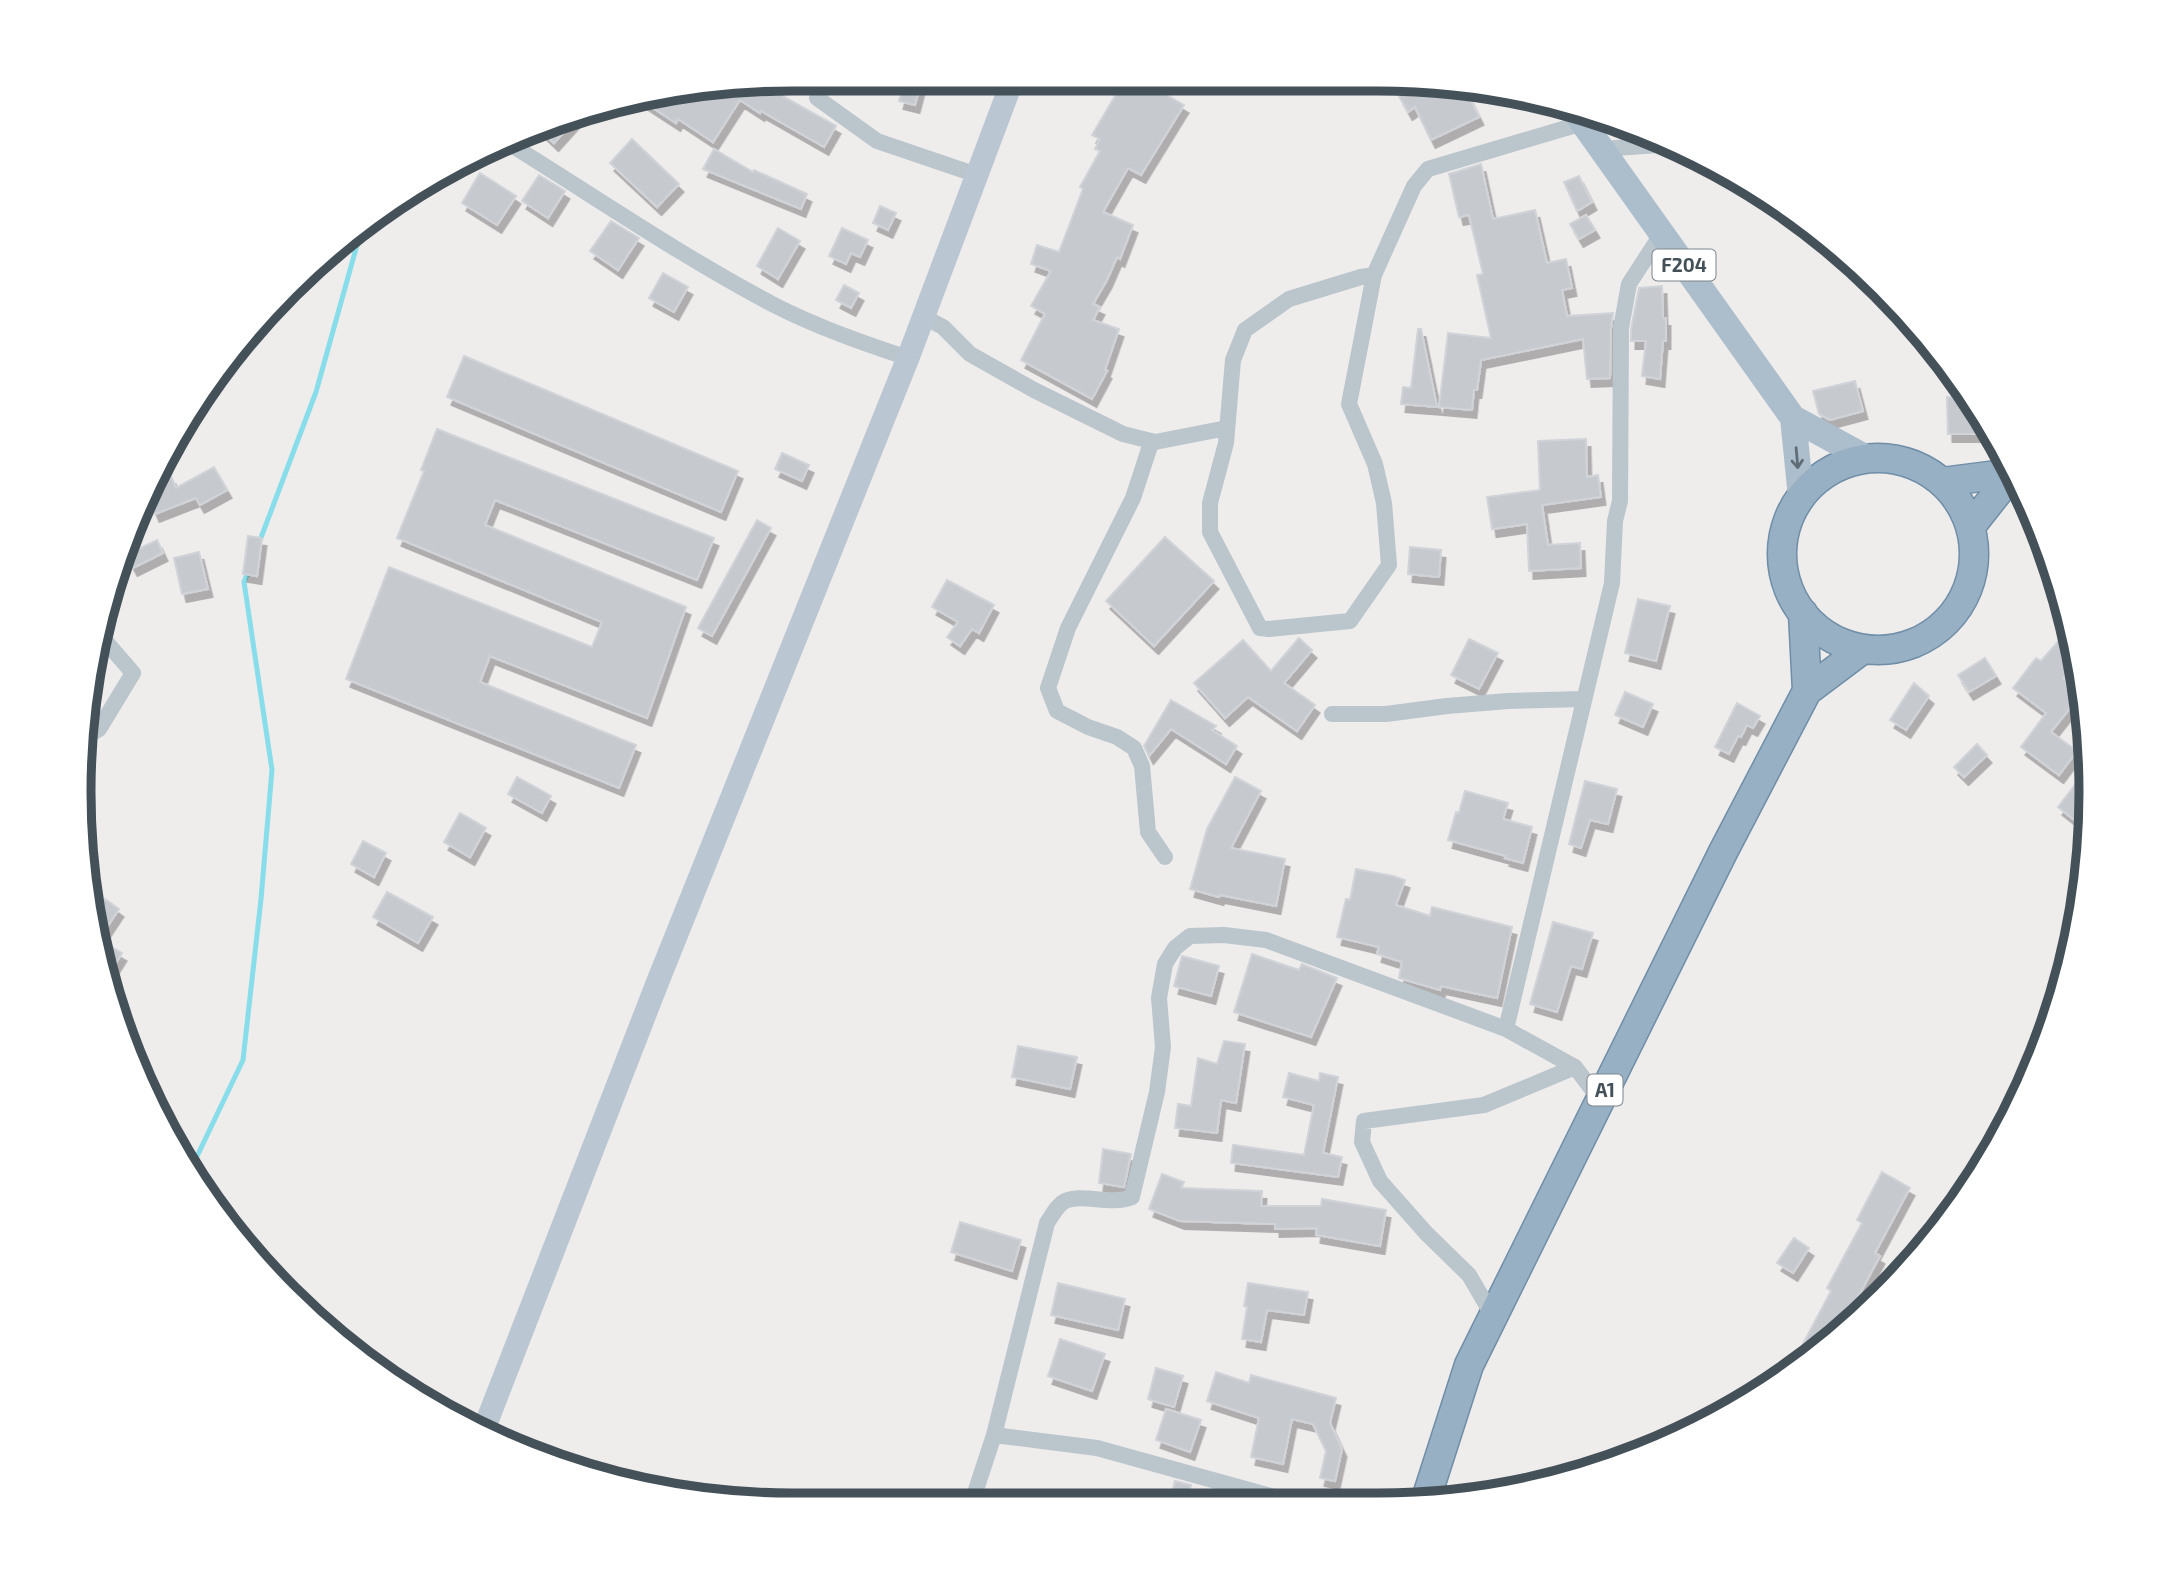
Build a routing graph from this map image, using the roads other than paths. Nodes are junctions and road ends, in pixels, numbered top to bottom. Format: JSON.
{"nodes":[{"id":1,"x":1008,"y":91,"type":"edge"},
{"id":2,"x":817,"y":98,"type":"dead end"},
{"id":3,"x":1573,"y":119,"type":"edge"},
{"id":4,"x":1582,"y":122,"type":"edge"},
{"id":5,"x":1650,"y":146,"type":"edge"},
{"id":6,"x":516,"y":148,"type":"edge"},
{"id":7,"x":1601,"y":149,"type":"junction"},
{"id":8,"x":977,"y":175,"type":"junction"},
{"id":9,"x":1661,"y":233,"type":"junction"},
{"id":10,"x":1374,"y":275,"type":"junction"},
{"id":11,"x":924,"y":317,"type":"junction"},
{"id":12,"x":908,"y":358,"type":"junction"},
{"id":13,"x":1793,"y":418,"type":"junction"},
{"id":14,"x":1227,"y":428,"type":"junction"},
{"id":15,"x":1155,"y":442,"type":"junction"},
{"id":16,"x":1861,"y":456,"type":"junction"},
{"id":17,"x":2003,"y":474,"type":"edge"},
{"id":18,"x":2006,"y":480,"type":"edge"},
{"id":19,"x":1942,"y":482,"type":"junction"},
{"id":20,"x":1801,"y":497,"type":"junction"},
{"id":21,"x":1970,"y":526,"type":"junction"},
{"id":22,"x":1803,"y":613,"type":"junction"},
{"id":23,"x":107,"y":643,"type":"edge"},
{"id":24,"x":1863,"y":649,"type":"junction"},
{"id":25,"x":1807,"y":691,"type":"junction"},
{"id":26,"x":1584,"y":699,"type":"junction"},
{"id":27,"x":1332,"y":714,"type":"dead end"},
{"id":28,"x":94,"y":732,"type":"edge"},
{"id":29,"x":1165,"y":857,"type":"dead end"},
{"id":30,"x":1506,"y":1029,"type":"junction"},
{"id":31,"x":1574,"y":1067,"type":"junction"},
{"id":32,"x":1600,"y":1100,"type":"junction"},
{"id":33,"x":1493,"y":1316,"type":"junction"},
{"id":34,"x":486,"y":1423,"type":"edge"},
{"id":35,"x":994,"y":1435,"type":"junction"},
{"id":36,"x":1429,"y":1491,"type":"edge"},
{"id":37,"x":975,"y":1493,"type":"edge"},
{"id":38,"x":1260,"y":1493,"type":"edge"}],
"edges":[{"from":1,"to":8,"type":"main road"},
{"from":2,"to":8,"type":"street"},
{"from":3,"to":10,"type":"street"},
{"from":4,"to":7,"type":"main road","number":"F204"},
{"from":5,"to":7,"type":"street"},
{"from":6,"to":12,"type":"street"},
{"from":7,"to":9,"type":"main road","number":"F204"},
{"from":8,"to":11,"type":"main road"},
{"from":9,"to":13,"type":"main road","number":"F204"},
{"from":9,"to":26,"type":"street"},
{"from":10,"to":14,"type":"street"},
{"from":10,"to":14,"type":"street"},
{"from":11,"to":12,"type":"main road"},
{"from":11,"to":15,"type":"street"},
{"from":12,"to":34,"type":"main road"},
{"from":13,"to":16,"type":"main road","number":"F204"},
{"from":13,"to":20,"type":"main road","number":"F204","one_way":true},
{"from":14,"to":15,"type":"street"},
{"from":15,"to":29,"type":"street"},
{"from":16,"to":19,"type":"highway"},
{"from":16,"to":20,"type":"highway"},
{"from":17,"to":19,"type":"highway"},
{"from":18,"to":21,"type":"highway"},
{"from":19,"to":21,"type":"highway"},
{"from":20,"to":22,"type":"highway"},
{"from":21,"to":24,"type":"highway"},
{"from":22,"to":24,"type":"highway"},
{"from":22,"to":25,"type":"highway"},
{"from":23,"to":28,"type":"street"},
{"from":24,"to":25,"type":"highway","number":"A1"},
{"from":25,"to":32,"type":"highway","number":"A1"},
{"from":26,"to":27,"type":"street"},
{"from":26,"to":30,"type":"street"},
{"from":30,"to":31,"type":"street"},
{"from":30,"to":35,"type":"street"},
{"from":31,"to":32,"type":"street"},
{"from":31,"to":33,"type":"street"},
{"from":32,"to":33,"type":"highway","number":"A1"},
{"from":33,"to":36,"type":"highway","number":"A1"},
{"from":35,"to":37,"type":"street"},
{"from":35,"to":38,"type":"street"}]}
